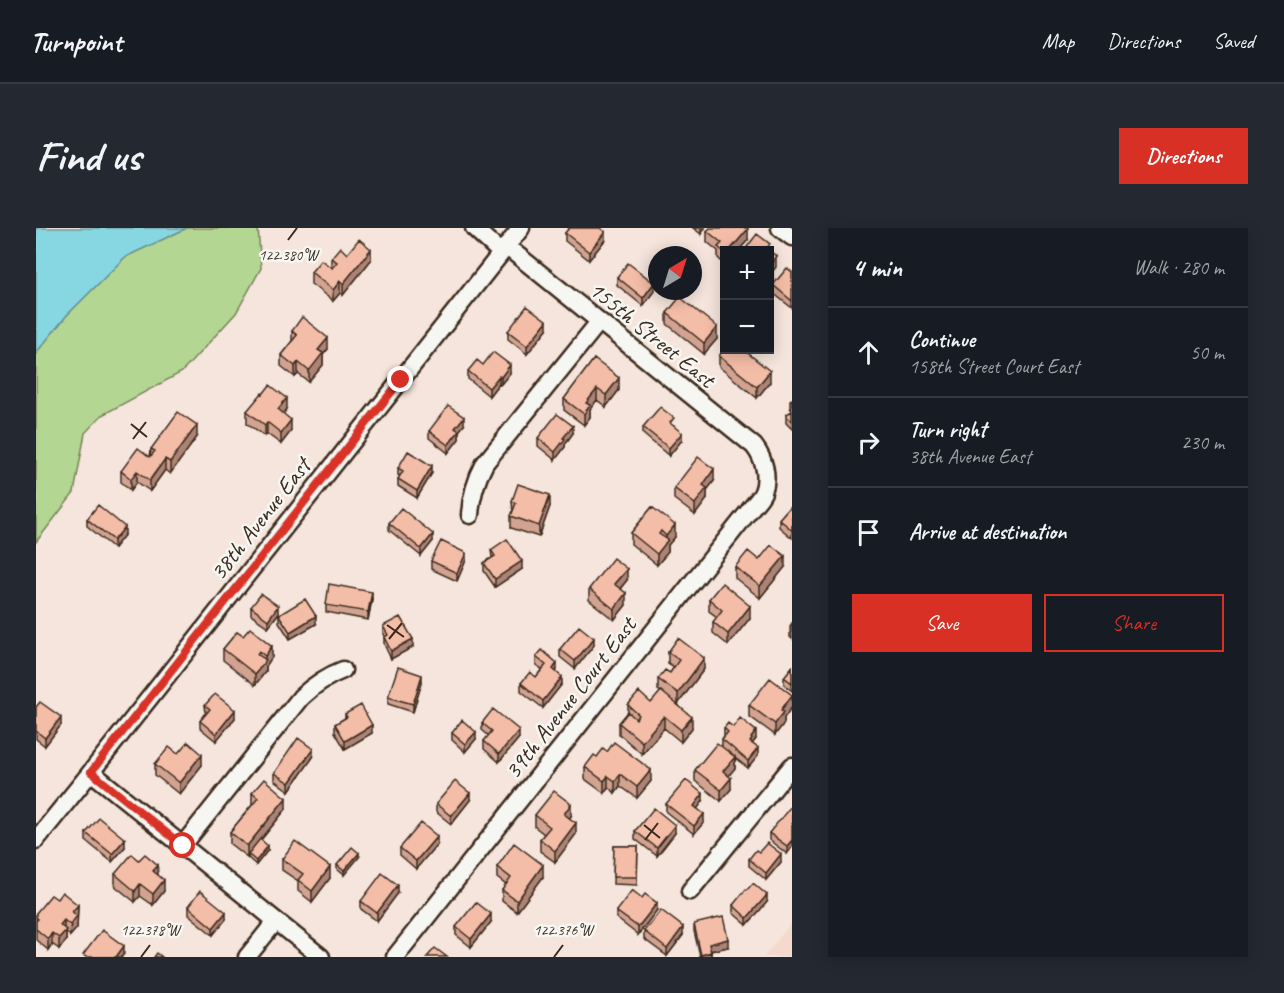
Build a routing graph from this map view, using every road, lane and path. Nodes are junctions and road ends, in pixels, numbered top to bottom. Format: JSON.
{"nodes":[{"id":1,"x":474,"y":228,"type":"edge"},
{"id":2,"x":521,"y":228,"type":"edge"},
{"id":3,"x":780,"y":228,"type":"edge"},
{"id":4,"x":792,"y":237,"type":"edge"},
{"id":5,"x":503,"y":250,"type":"junction"},
{"id":6,"x":599,"y":322,"type":"junction"},
{"id":7,"x":763,"y":463,"type":"joint"},
{"id":8,"x":470,"y":515,"type":"dead end"},
{"id":9,"x":343,"y":670,"type":"dead end"},
{"id":10,"x":792,"y":766,"type":"edge"},
{"id":11,"x":91,"y":772,"type":"junction"},
{"id":12,"x":36,"y":840,"type":"edge"},
{"id":13,"x":183,"y":846,"type":"junction"},
{"id":14,"x":690,"y":891,"type":"dead end"},
{"id":15,"x":276,"y":921,"type":"junction"},
{"id":16,"x":248,"y":957,"type":"edge"},
{"id":17,"x":321,"y":957,"type":"edge"},
{"id":18,"x":395,"y":957,"type":"edge"}],
"edges":[{"from":1,"to":5,"type":"street","name":"155th Street East"},
{"from":2,"to":5,"type":"street","name":"38th Avenue East"},
{"from":3,"to":4,"type":"street"},
{"from":5,"to":6,"type":"street","name":"155th Street East"},
{"from":5,"to":11,"type":"street","name":"38th Avenue East"},
{"from":6,"to":7,"type":"street","name":"155th Street East"},
{"from":6,"to":8,"type":"street"},
{"from":7,"to":18,"type":"street","name":"39th Avenue Court East"},
{"from":9,"to":13,"type":"street"},
{"from":10,"to":14,"type":"street"},
{"from":11,"to":12,"type":"street","name":"38th Avenue East"},
{"from":11,"to":13,"type":"street"},
{"from":13,"to":15,"type":"street"},
{"from":15,"to":16,"type":"street"},
{"from":15,"to":17,"type":"street"}]}
